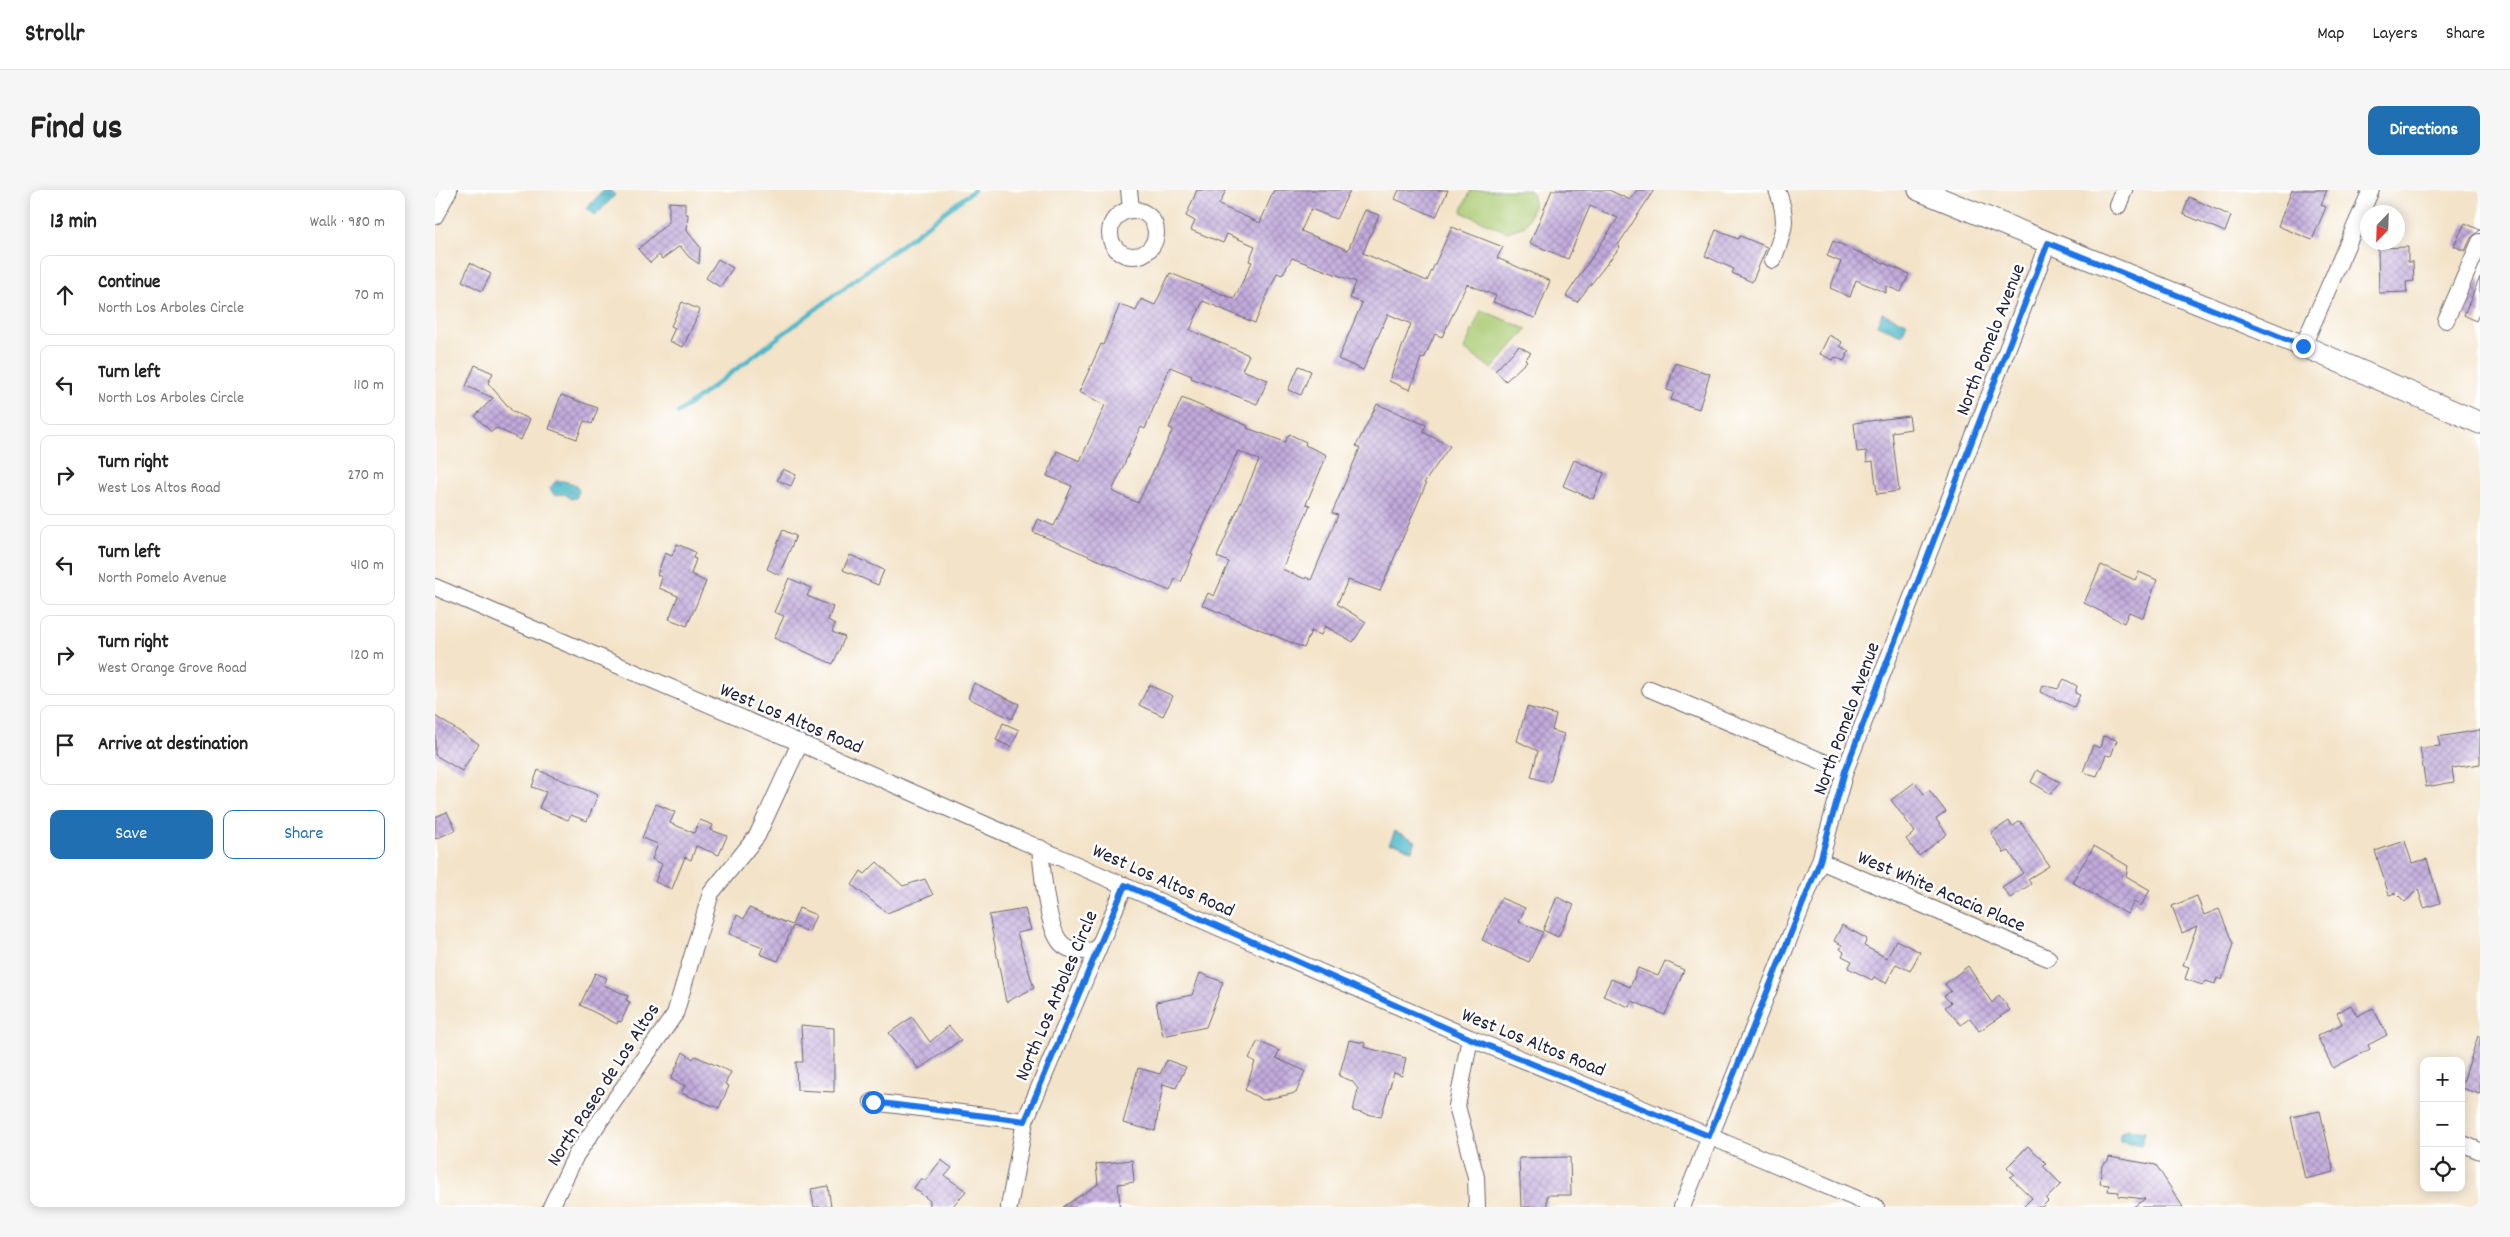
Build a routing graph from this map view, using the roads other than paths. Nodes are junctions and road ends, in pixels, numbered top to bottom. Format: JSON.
{"nodes":[{"id":1,"x":449,"y":190,"type":"edge"},
{"id":2,"x":1129,"y":190,"type":"edge"},
{"id":3,"x":1777,"y":190,"type":"edge"},
{"id":4,"x":1919,"y":190,"type":"edge"},
{"id":5,"x":2124,"y":190,"type":"edge"},
{"id":6,"x":2371,"y":190,"type":"edge"},
{"id":7,"x":2118,"y":206,"type":"dead end"},
{"id":8,"x":1131,"y":209,"type":"dead end"},
{"id":9,"x":435,"y":216,"type":"edge"},
{"id":10,"x":2480,"y":242,"type":"edge"},
{"id":11,"x":2048,"y":243,"type":"junction"},
{"id":12,"x":1773,"y":260,"type":"dead end"},
{"id":13,"x":2446,"y":320,"type":"dead end"},
{"id":14,"x":2303,"y":346,"type":"junction"},
{"id":15,"x":2480,"y":424,"type":"edge"},
{"id":16,"x":435,"y":587,"type":"edge"},
{"id":17,"x":1650,"y":689,"type":"dead end"},
{"id":18,"x":800,"y":743,"type":"junction"},
{"id":19,"x":1845,"y":771,"type":"junction"},
{"id":20,"x":1040,"y":848,"type":"junction"},
{"id":21,"x":1820,"y":861,"type":"junction"},
{"id":22,"x":1125,"y":885,"type":"junction"},
{"id":23,"x":1097,"y":950,"type":"junction"},
{"id":24,"x":2048,"y":958,"type":"dead end"},
{"id":25,"x":1469,"y":1038,"type":"junction"},
{"id":26,"x":873,"y":1102,"type":"dead end"},
{"id":27,"x":1025,"y":1121,"type":"junction"},
{"id":28,"x":1709,"y":1136,"type":"junction"},
{"id":29,"x":2465,"y":1145,"type":"edge"},
{"id":30,"x":2480,"y":1151,"type":"edge"},
{"id":31,"x":551,"y":1207,"type":"edge"},
{"id":32,"x":1009,"y":1207,"type":"edge"},
{"id":33,"x":1477,"y":1207,"type":"edge"},
{"id":34,"x":1682,"y":1207,"type":"edge"},
{"id":35,"x":1876,"y":1207,"type":"edge"}],
"edges":[{"from":1,"to":9,"type":"street"},
{"from":2,"to":8,"type":"street"},
{"from":3,"to":12,"type":"street"},
{"from":4,"to":11,"type":"main road"},
{"from":5,"to":7,"type":"street"},
{"from":6,"to":14,"type":"street"},
{"from":10,"to":13,"type":"street"},
{"from":11,"to":14,"type":"main road"},
{"from":11,"to":19,"type":"street","name":"North Pomelo Avenue"},
{"from":14,"to":15,"type":"main road"},
{"from":16,"to":18,"type":"street","name":"West Los Altos Road"},
{"from":17,"to":19,"type":"street"},
{"from":18,"to":20,"type":"street","name":"West Los Altos Road"},
{"from":18,"to":31,"type":"street","name":"North Paseo de Los Altos"},
{"from":19,"to":21,"type":"street","name":"North Pomelo Avenue"},
{"from":20,"to":22,"type":"street","name":"West Los Altos Road"},
{"from":20,"to":23,"type":"street"},
{"from":21,"to":24,"type":"street","name":"West White Acacia Place"},
{"from":21,"to":28,"type":"street","name":"North Pomelo Avenue"},
{"from":22,"to":23,"type":"street","name":"North Los Arboles Circle"},
{"from":22,"to":25,"type":"street","name":"West Los Altos Road"},
{"from":23,"to":27,"type":"street","name":"North Los Arboles Circle"},
{"from":25,"to":28,"type":"street","name":"West Los Altos Road"},
{"from":25,"to":33,"type":"street"},
{"from":26,"to":27,"type":"street"},
{"from":27,"to":32,"type":"street","name":"North Los Arboles Circle"},
{"from":28,"to":34,"type":"street","name":"North Pomelo Avenue"},
{"from":28,"to":35,"type":"street","name":"West Los Altos Road"},
{"from":29,"to":30,"type":"street"}]}
